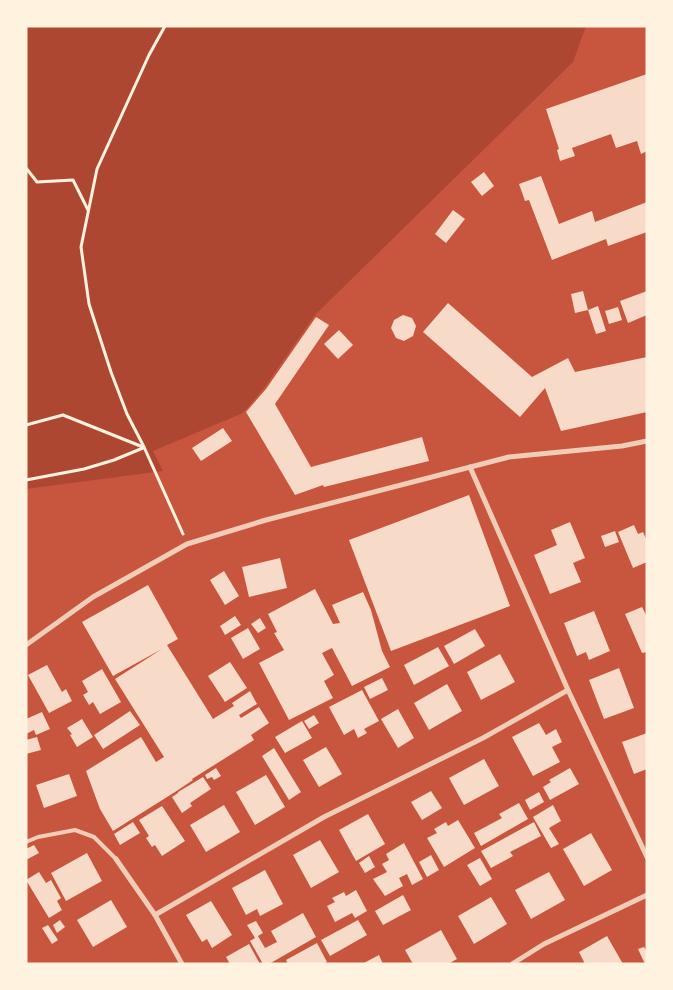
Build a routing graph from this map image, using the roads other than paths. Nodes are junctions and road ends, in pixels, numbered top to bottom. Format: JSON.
{"nodes":[{"id":1,"x":647,"y":442,"type":"edge"},
{"id":2,"x":470,"y":467,"type":"junction"},
{"id":3,"x":26,"y":645,"type":"edge"},
{"id":4,"x":568,"y":690,"type":"junction"},
{"id":5,"x":26,"y":842,"type":"edge"},
{"id":6,"x":647,"y":857,"type":"edge"},
{"id":7,"x":116,"y":859,"type":"joint"},
{"id":8,"x":647,"y":895,"type":"edge"},
{"id":9,"x":154,"y":914,"type":"junction"},
{"id":10,"x":182,"y":964,"type":"edge"},
{"id":11,"x":512,"y":964,"type":"edge"}],
"edges":[{"from":1,"to":2,"type":"street"},
{"from":2,"to":3,"type":"street"},
{"from":2,"to":4,"type":"street"},
{"from":4,"to":6,"type":"street"},
{"from":4,"to":9,"type":"street"},
{"from":5,"to":7,"type":"lane"},
{"from":7,"to":9,"type":"street"},
{"from":8,"to":11,"type":"street"},
{"from":9,"to":10,"type":"street"}]}
